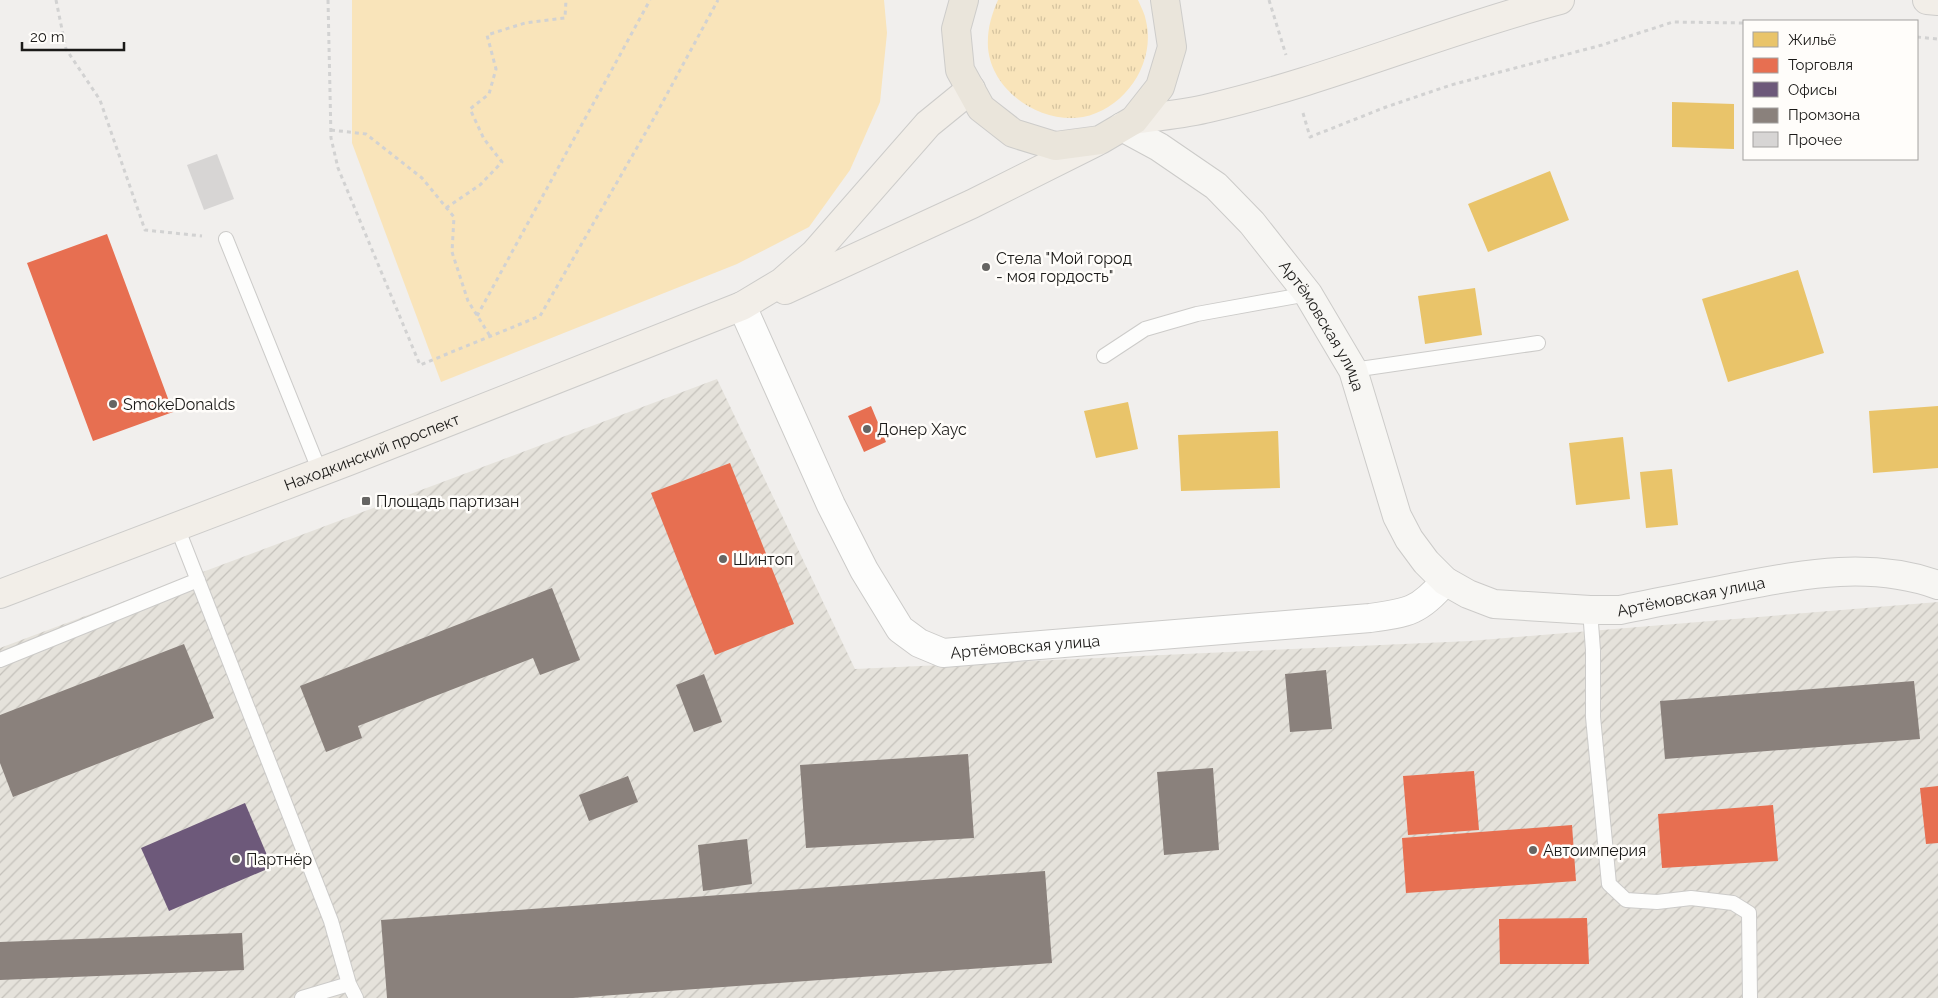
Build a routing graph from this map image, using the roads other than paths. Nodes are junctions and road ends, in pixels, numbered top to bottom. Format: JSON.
{"nodes":[{"id":1,"x":941,"y":0,"type":"edge"},
{"id":2,"x":964,"y":0,"type":"edge"},
{"id":3,"x":1164,"y":0,"type":"edge"},
{"id":4,"x":1560,"y":0,"type":"edge"},
{"id":5,"x":1927,"y":0,"type":"edge"},
{"id":6,"x":1938,"y":1,"type":"edge"},
{"id":7,"x":956,"y":29,"type":"junction"},
{"id":8,"x":971,"y":89,"type":"junction"},
{"id":9,"x":1119,"y":129,"type":"junction"},
{"id":10,"x":226,"y":238,"type":"road end"},
{"id":11,"x":1308,"y":294,"type":"junction"},
{"id":12,"x":742,"y":306,"type":"junction"},
{"id":13,"x":1538,"y":343,"type":"dead end"},
{"id":14,"x":1104,"y":356,"type":"dead end"},
{"id":15,"x":1353,"y":370,"type":"junction"},
{"id":16,"x":320,"y":472,"type":"junction"},
{"id":17,"x":177,"y":527,"type":"junction"},
{"id":18,"x":198,"y":580,"type":"junction"},
{"id":19,"x":1445,"y":581,"type":"junction"},
{"id":20,"x":1938,"y":585,"type":"edge"},
{"id":21,"x":0,"y":594,"type":"edge"},
{"id":22,"x":1590,"y":610,"type":"junction"},
{"id":23,"x":0,"y":660,"type":"edge"},
{"id":24,"x":349,"y":984,"type":"junction"},
{"id":25,"x":302,"y":998,"type":"edge"},
{"id":26,"x":356,"y":998,"type":"edge"},
{"id":27,"x":1750,"y":998,"type":"edge"}],
"edges":[{"from":1,"to":7,"type":"highway"},
{"from":2,"to":7,"type":"highway"},
{"from":3,"to":9,"type":"highway"},
{"from":4,"to":9,"type":"main road"},
{"from":5,"to":6,"type":"main road"},
{"from":7,"to":8,"type":"highway"},
{"from":8,"to":9,"type":"highway"},
{"from":8,"to":12,"type":"main road"},
{"from":9,"to":11,"type":"main road","name":"Артёмовская улица"},
{"from":9,"to":12,"type":"main road"},
{"from":10,"to":16,"type":"lane"},
{"from":11,"to":14,"type":"lane"},
{"from":11,"to":15,"type":"main road","name":"Артёмовская улица"},
{"from":12,"to":16,"type":"main road","name":"Находкинский проспект"},
{"from":12,"to":19,"type":"street","name":"Артёмовская улица"},
{"from":13,"to":15,"type":"lane"},
{"from":15,"to":19,"type":"main road","name":"Артёмовская улица"},
{"from":16,"to":17,"type":"main road","name":"Находкинский проспект"},
{"from":17,"to":18,"type":"lane"},
{"from":17,"to":21,"type":"main road","name":"Находкинский проспект"},
{"from":18,"to":23,"type":"lane"},
{"from":18,"to":24,"type":"lane"},
{"from":19,"to":22,"type":"main road","name":"Артёмовская улица"},
{"from":20,"to":22,"type":"main road","name":"Артёмовская улица"},
{"from":22,"to":27,"type":"lane"},
{"from":24,"to":25,"type":"lane"},
{"from":24,"to":26,"type":"lane"}]}
